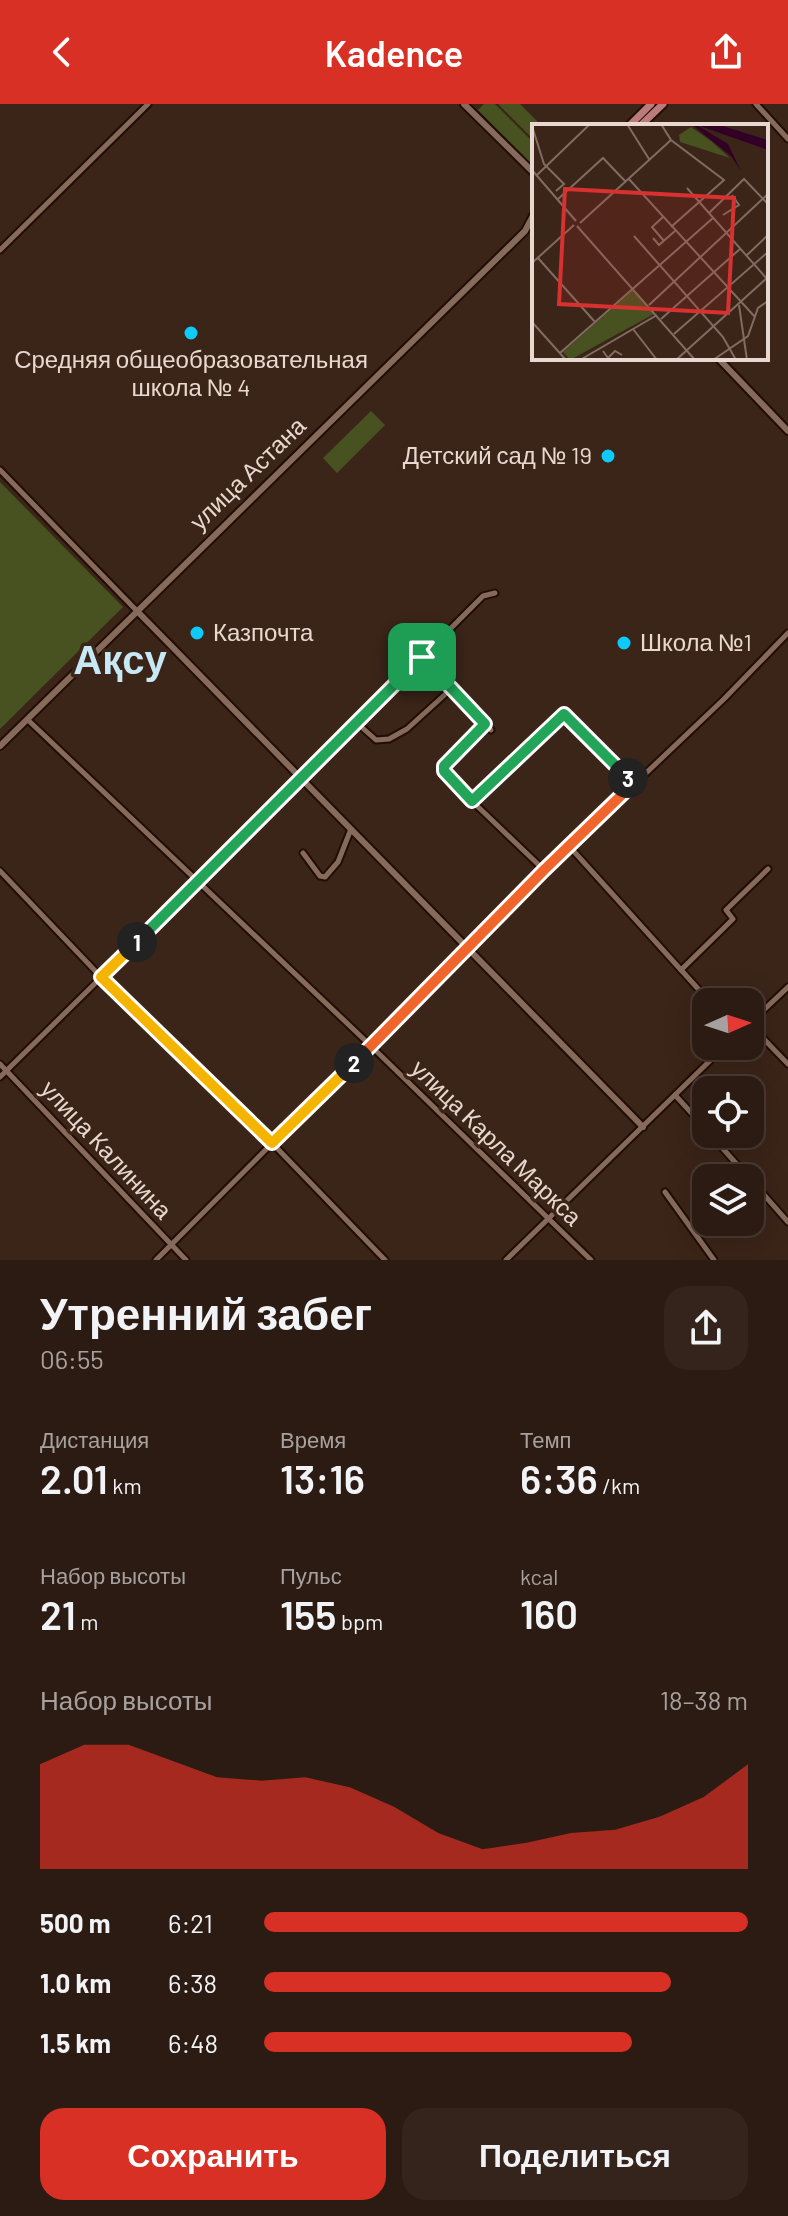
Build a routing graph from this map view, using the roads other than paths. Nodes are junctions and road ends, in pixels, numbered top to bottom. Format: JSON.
{"nodes":[{"id":1,"x":148,"y":104,"type":"edge"},
{"id":2,"x":464,"y":104,"type":"edge"},
{"id":3,"x":651,"y":104,"type":"edge"},
{"id":4,"x":663,"y":104,"type":"edge"},
{"id":5,"x":756,"y":104,"type":"edge"},
{"id":6,"x":631,"y":124,"type":"edge"},
{"id":7,"x":642,"y":124,"type":"edge"},
{"id":8,"x":788,"y":139,"type":"edge"},
{"id":9,"x":532,"y":171,"type":"edge"},
{"id":10,"x":532,"y":218,"type":"edge"},
{"id":11,"x":532,"y":227,"type":"edge"},
{"id":12,"x":525,"y":231,"type":"junction"},
{"id":13,"x":0,"y":250,"type":"edge"},
{"id":14,"x":720,"y":360,"type":"edge"},
{"id":15,"x":788,"y":431,"type":"edge"},
{"id":16,"x":0,"y":470,"type":"edge"},
{"id":17,"x":495,"y":593,"type":"dead end"},
{"id":18,"x":137,"y":611,"type":"junction"},
{"id":19,"x":788,"y":633,"type":"edge"},
{"id":20,"x":422,"y":657,"type":"junction"},
{"id":21,"x":451,"y":689,"type":"junction"},
{"id":22,"x":28,"y":720,"type":"junction"},
{"id":23,"x":357,"y":723,"type":"junction"},
{"id":24,"x":485,"y":724,"type":"junction"},
{"id":25,"x":491,"y":730,"type":"dead end"},
{"id":26,"x":0,"y":746,"type":"edge"},
{"id":27,"x":302,"y":777,"type":"junction"},
{"id":28,"x":634,"y":783,"type":"junction"},
{"id":29,"x":472,"y":801,"type":"junction"},
{"id":30,"x":351,"y":829,"type":"junction"},
{"id":31,"x":569,"y":846,"type":"junction"},
{"id":32,"x":303,"y":853,"type":"dead end"},
{"id":33,"x":768,"y":869,"type":"dead end"},
{"id":34,"x":544,"y":870,"type":"junction"},
{"id":35,"x":0,"y":871,"type":"edge"},
{"id":36,"x":197,"y":883,"type":"junction"},
{"id":37,"x":467,"y":948,"type":"junction"},
{"id":38,"x":681,"y":970,"type":"junction"},
{"id":39,"x":101,"y":977,"type":"junction"},
{"id":40,"x":788,"y":987,"type":"edge"},
{"id":41,"x":697,"y":988,"type":"edge"},
{"id":42,"x":764,"y":1010,"type":"edge"},
{"id":43,"x":764,"y":1039,"type":"edge"},
{"id":44,"x":371,"y":1046,"type":"junction"},
{"id":45,"x":711,"y":1060,"type":"edge"},
{"id":46,"x":0,"y":1064,"type":"edge"},
{"id":47,"x":788,"y":1064,"type":"edge"},
{"id":48,"x":7,"y":1070,"type":"junction"},
{"id":49,"x":0,"y":1077,"type":"edge"},
{"id":50,"x":675,"y":1095,"type":"junction"},
{"id":51,"x":692,"y":1114,"type":"edge"},
{"id":52,"x":643,"y":1127,"type":"junction"},
{"id":53,"x":272,"y":1143,"type":"junction"},
{"id":54,"x":723,"y":1148,"type":"edge"},
{"id":55,"x":737,"y":1164,"type":"edge"},
{"id":56,"x":665,"y":1192,"type":"dead end"},
{"id":57,"x":764,"y":1194,"type":"edge"},
{"id":58,"x":548,"y":1219,"type":"junction"},
{"id":59,"x":788,"y":1222,"type":"edge"},
{"id":60,"x":171,"y":1245,"type":"junction"},
{"id":61,"x":156,"y":1260,"type":"edge"},
{"id":62,"x":186,"y":1260,"type":"edge"},
{"id":63,"x":385,"y":1260,"type":"edge"},
{"id":64,"x":506,"y":1260,"type":"edge"},
{"id":65,"x":591,"y":1260,"type":"edge"},
{"id":66,"x":714,"y":1260,"type":"edge"}],
"edges":[{"from":1,"to":13,"type":"street"},
{"from":2,"to":9,"type":"street"},
{"from":3,"to":6,"type":"main road"},
{"from":4,"to":7,"type":"main road"},
{"from":5,"to":8,"type":"street"},
{"from":10,"to":12,"type":"street"},
{"from":11,"to":12,"type":"street"},
{"from":12,"to":18,"type":"street","name":"улица Астана"},
{"from":14,"to":15,"type":"street"},
{"from":16,"to":18,"type":"street"},
{"from":17,"to":20,"type":"street"},
{"from":18,"to":22,"type":"street","name":"улица Астана"},
{"from":18,"to":27,"type":"street"},
{"from":19,"to":28,"type":"street"},
{"from":20,"to":21,"type":"street"},
{"from":20,"to":23,"type":"street"},
{"from":21,"to":23,"type":"street"},
{"from":21,"to":24,"type":"street"},
{"from":22,"to":26,"type":"street","name":"улица Астана"},
{"from":22,"to":36,"type":"street","name":"улица Карла Маркса"},
{"from":23,"to":27,"type":"street"},
{"from":24,"to":25,"type":"street"},
{"from":24,"to":29,"type":"street"},
{"from":27,"to":30,"type":"street"},
{"from":27,"to":36,"type":"street"},
{"from":28,"to":29,"type":"street"},
{"from":28,"to":31,"type":"street"},
{"from":29,"to":34,"type":"street"},
{"from":30,"to":32,"type":"street"},
{"from":30,"to":37,"type":"street"},
{"from":31,"to":34,"type":"street"},
{"from":31,"to":38,"type":"street"},
{"from":33,"to":38,"type":"street"},
{"from":34,"to":37,"type":"street"},
{"from":35,"to":39,"type":"street"},
{"from":36,"to":39,"type":"street"},
{"from":36,"to":44,"type":"street","name":"улица Карла Маркса"},
{"from":37,"to":44,"type":"street"},
{"from":37,"to":52,"type":"street"},
{"from":38,"to":41,"type":"street"},
{"from":39,"to":48,"type":"street"},
{"from":39,"to":53,"type":"street"},
{"from":40,"to":42,"type":"street"},
{"from":43,"to":47,"type":"street"},
{"from":44,"to":53,"type":"street"},
{"from":44,"to":58,"type":"street","name":"улица Карла Маркса"},
{"from":45,"to":50,"type":"street"},
{"from":46,"to":48,"type":"street","name":"улица Калинина"},
{"from":48,"to":49,"type":"street"},
{"from":48,"to":60,"type":"street","name":"улица Калинина"},
{"from":50,"to":51,"type":"street"},
{"from":50,"to":52,"type":"street"},
{"from":52,"to":58,"type":"street"},
{"from":53,"to":60,"type":"street"},
{"from":53,"to":63,"type":"street"},
{"from":54,"to":55,"type":"street"},
{"from":56,"to":66,"type":"street"},
{"from":57,"to":59,"type":"street"},
{"from":58,"to":64,"type":"street"},
{"from":58,"to":65,"type":"street","name":"улица Карла Маркса"},
{"from":60,"to":61,"type":"street"},
{"from":60,"to":62,"type":"street","name":"улица Калинина"}]}
